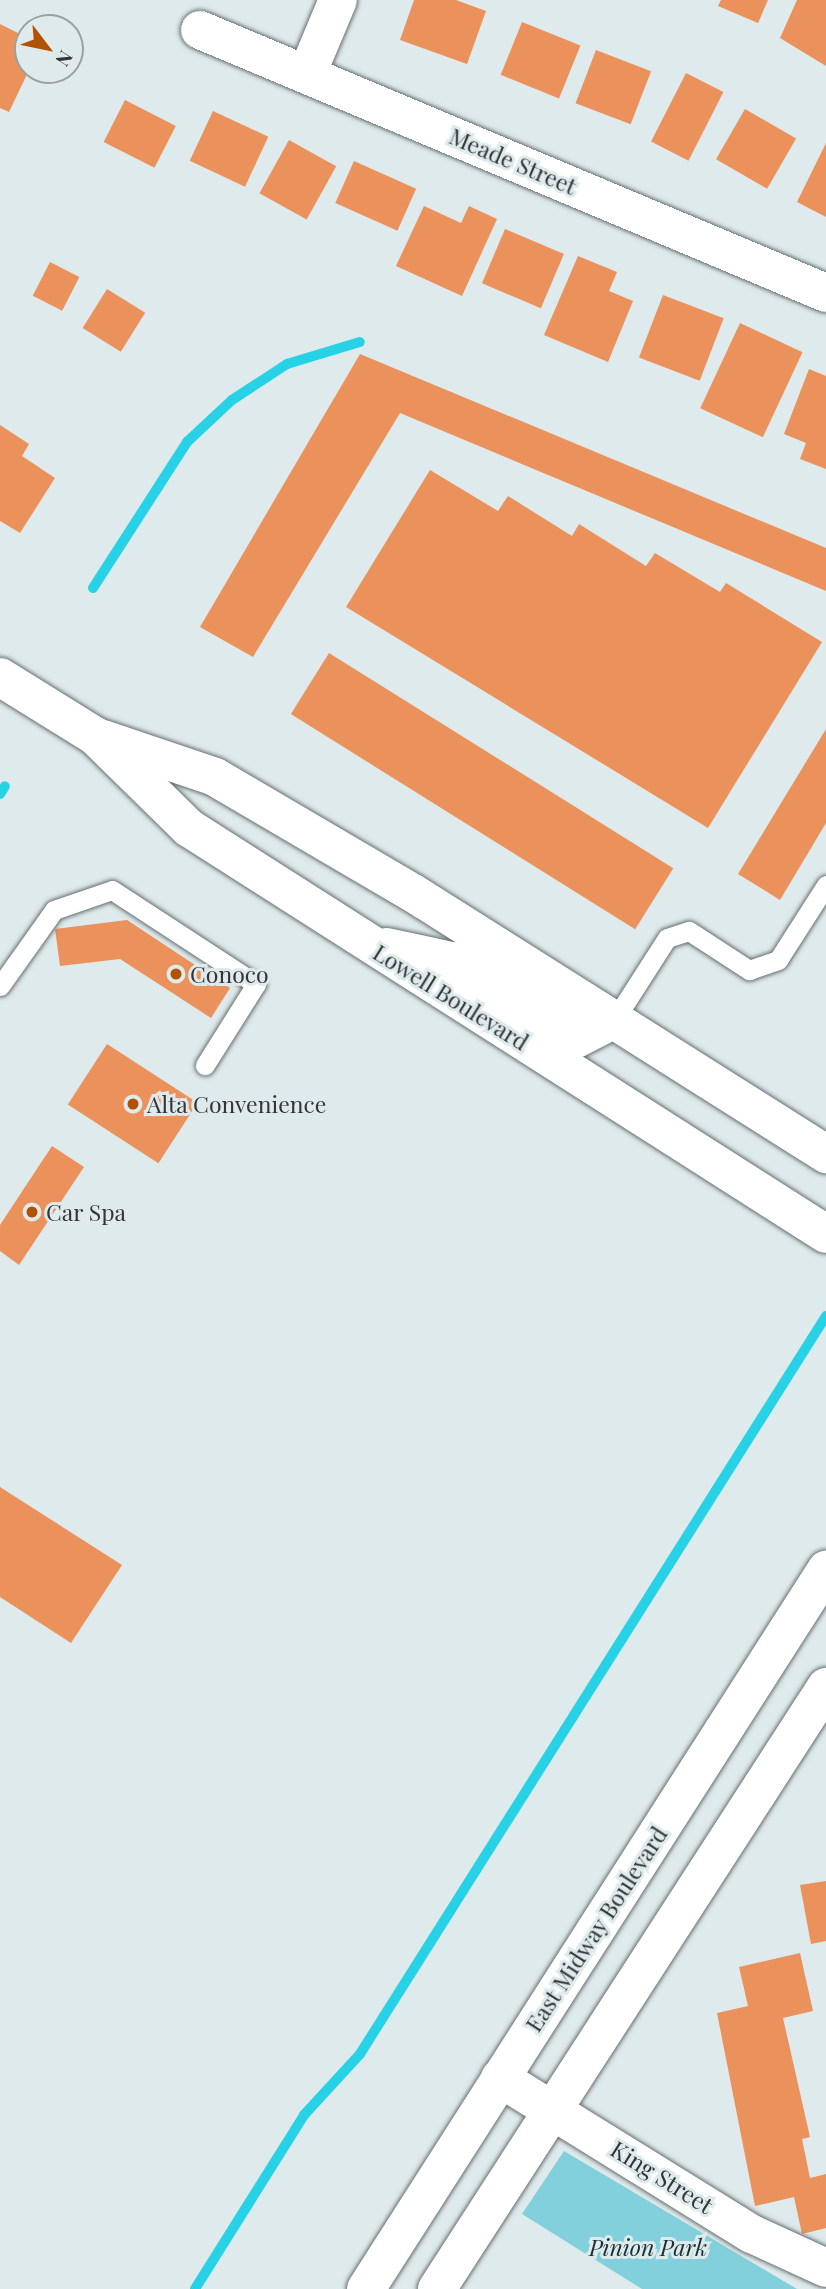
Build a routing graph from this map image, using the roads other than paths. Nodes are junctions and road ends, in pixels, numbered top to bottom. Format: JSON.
{"nodes":[{"id":1,"x":338,"y":0,"type":"edge"},
{"id":2,"x":200,"y":30,"type":"dead end"},
{"id":3,"x":307,"y":74,"type":"junction"},
{"id":4,"x":826,"y":293,"type":"edge"},
{"id":5,"x":0,"y":677,"type":"edge"},
{"id":6,"x":95,"y":736,"type":"junction"},
{"id":7,"x":826,"y":885,"type":"edge"},
{"id":8,"x":364,"y":942,"type":"junction"},
{"id":9,"x":0,"y":986,"type":"edge"},
{"id":10,"x":615,"y":1019,"type":"junction"},
{"id":11,"x":205,"y":1065,"type":"dead end"},
{"id":12,"x":826,"y":1154,"type":"edge"},
{"id":13,"x":826,"y":1234,"type":"edge"},
{"id":14,"x":826,"y":1570,"type":"edge"},
{"id":15,"x":826,"y":1687,"type":"edge"},
{"id":16,"x":500,"y":2078,"type":"junction"},
{"id":17,"x":554,"y":2110,"type":"junction"},
{"id":18,"x":826,"y":2268,"type":"edge"},
{"id":19,"x":366,"y":2289,"type":"edge"},
{"id":20,"x":438,"y":2289,"type":"edge"}],
"edges":[{"from":1,"to":3,"type":"main road"},
{"from":2,"to":3,"type":"main road","name":"Meade Street"},
{"from":3,"to":4,"type":"main road","name":"Meade Street"},
{"from":5,"to":6,"type":"main road","name":"Lowell Boulevard"},
{"from":6,"to":8,"type":"main road","name":"Lowell Boulevard"},
{"from":6,"to":10,"type":"main road","name":"Lowell Boulevard"},
{"from":7,"to":10,"type":"lane"},
{"from":8,"to":10,"type":"main road"},
{"from":8,"to":13,"type":"main road","name":"Lowell Boulevard"},
{"from":9,"to":11,"type":"lane"},
{"from":10,"to":12,"type":"main road","name":"Lowell Boulevard"},
{"from":14,"to":16,"type":"main road","name":"East Midway Boulevard"},
{"from":15,"to":17,"type":"main road"},
{"from":16,"to":17,"type":"main road","name":"King Street"},
{"from":16,"to":19,"type":"main road","name":"East Midway Boulevard"},
{"from":17,"to":18,"type":"main road","name":"King Street"},
{"from":17,"to":20,"type":"main road"}]}
